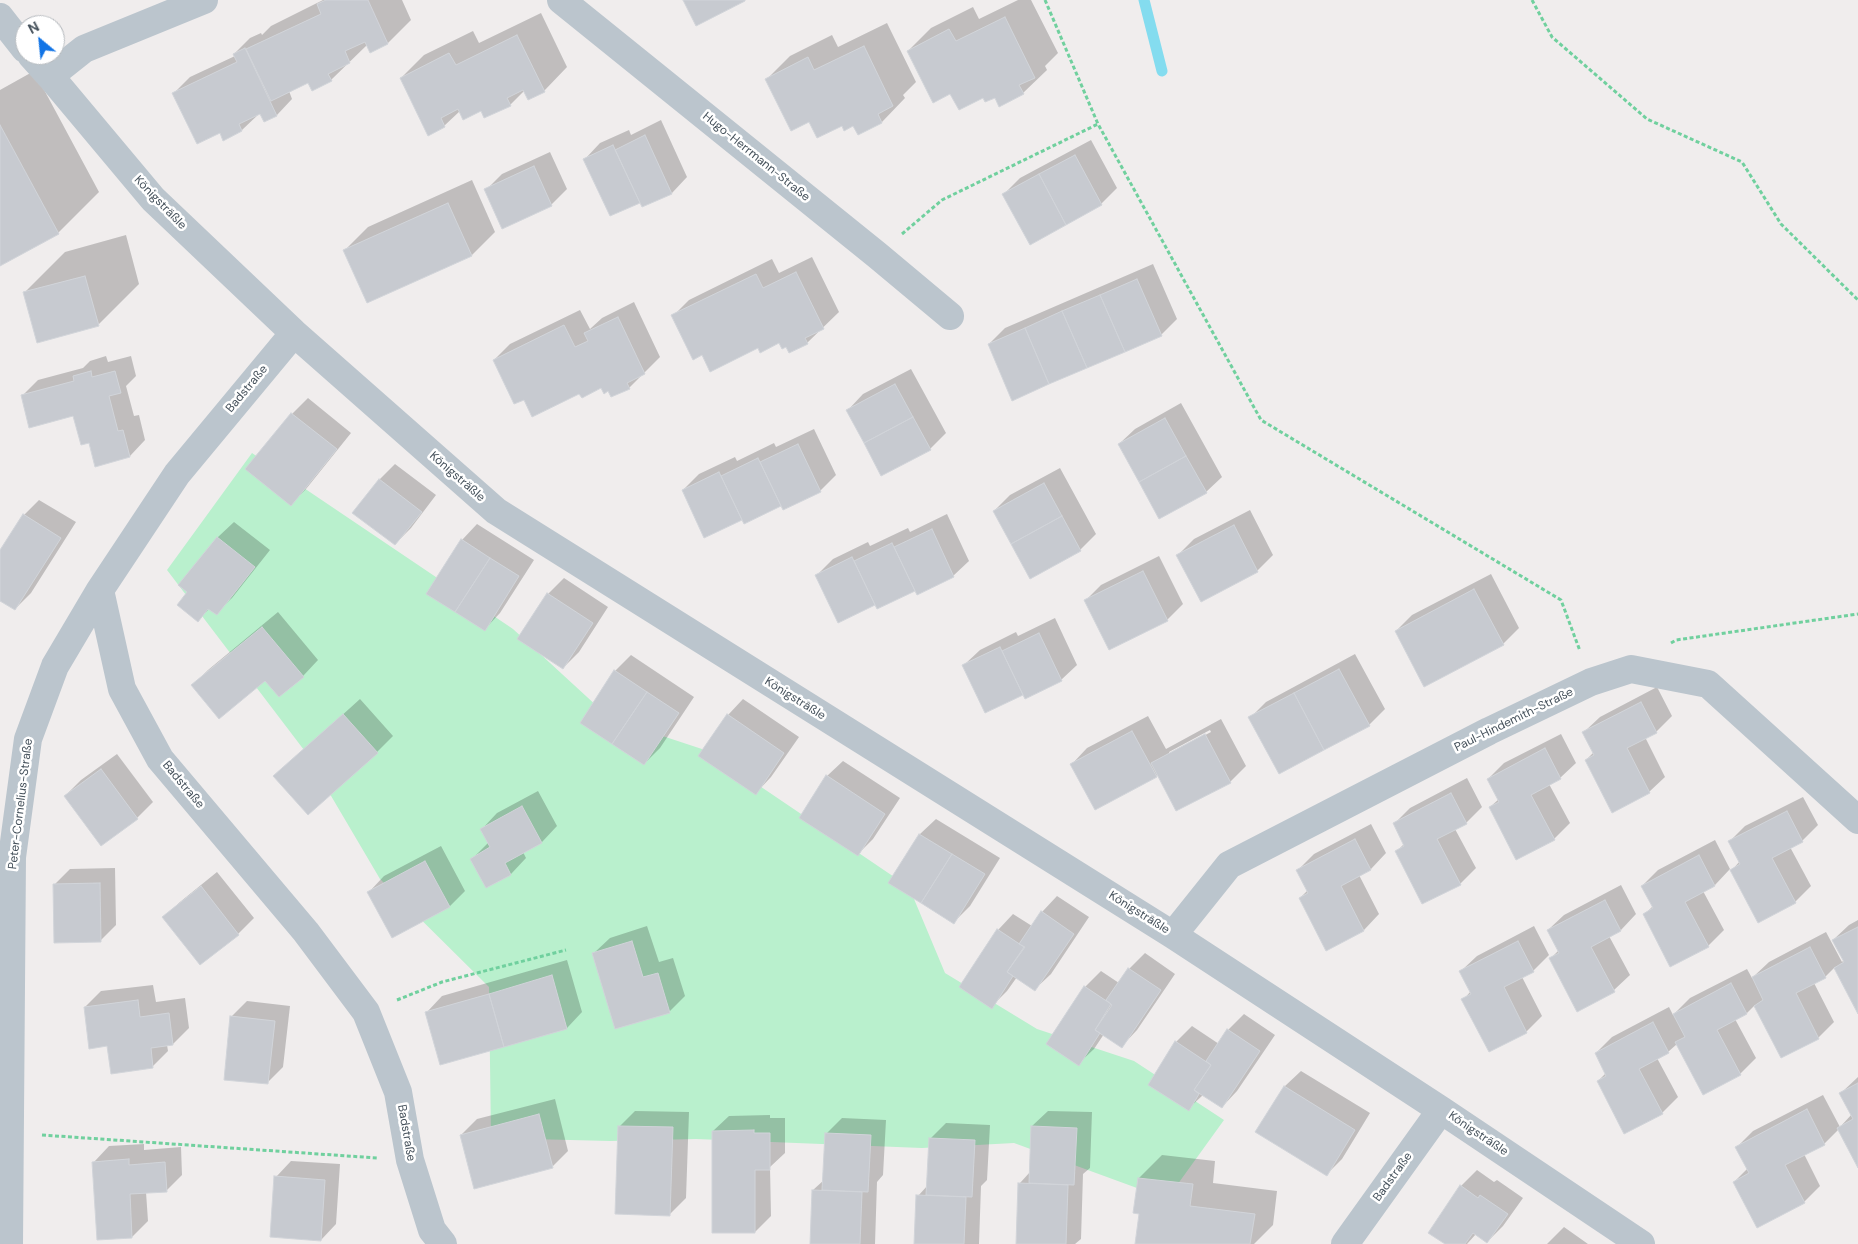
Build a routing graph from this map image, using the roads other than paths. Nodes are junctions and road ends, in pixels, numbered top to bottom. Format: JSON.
{"nodes":[{"id":1,"x":204,"y":0,"type":"edge"},
{"id":2,"x":561,"y":0,"type":"edge"},
{"id":3,"x":0,"y":18,"type":"edge"},
{"id":4,"x":15,"y":37,"type":"edge"},
{"id":5,"x":40,"y":65,"type":"edge"},
{"id":6,"x":50,"y":76,"type":"junction"},
{"id":7,"x":950,"y":316,"type":"dead end"},
{"id":8,"x":294,"y":333,"type":"junction"},
{"id":9,"x":100,"y":590,"type":"junction"},
{"id":10,"x":1858,"y":820,"type":"edge"},
{"id":11,"x":1173,"y":935,"type":"junction"},
{"id":12,"x":1441,"y":1110,"type":"junction"},
{"id":13,"x":9,"y":1244,"type":"edge"},
{"id":14,"x":443,"y":1244,"type":"edge"},
{"id":15,"x":1345,"y":1244,"type":"edge"},
{"id":16,"x":1641,"y":1244,"type":"edge"}],
"edges":[{"from":1,"to":6,"type":"street"},
{"from":2,"to":7,"type":"street","name":"Hugo-Herrmann-Straße"},
{"from":3,"to":4,"type":"street"},
{"from":5,"to":6,"type":"street","name":"Königsträßle"},
{"from":6,"to":8,"type":"street","name":"Königsträßle"},
{"from":8,"to":9,"type":"street","name":"Badstraße"},
{"from":8,"to":11,"type":"street","name":"Königsträßle"},
{"from":9,"to":13,"type":"street","name":"Peter-Cornelius-Straße"},
{"from":9,"to":14,"type":"street","name":"Badstraße"},
{"from":10,"to":11,"type":"street","name":"Paul-Hindemith-Straße"},
{"from":11,"to":12,"type":"street","name":"Königsträßle"},
{"from":12,"to":15,"type":"street","name":"Badstraße"},
{"from":12,"to":16,"type":"street","name":"Königsträßle"}]}
